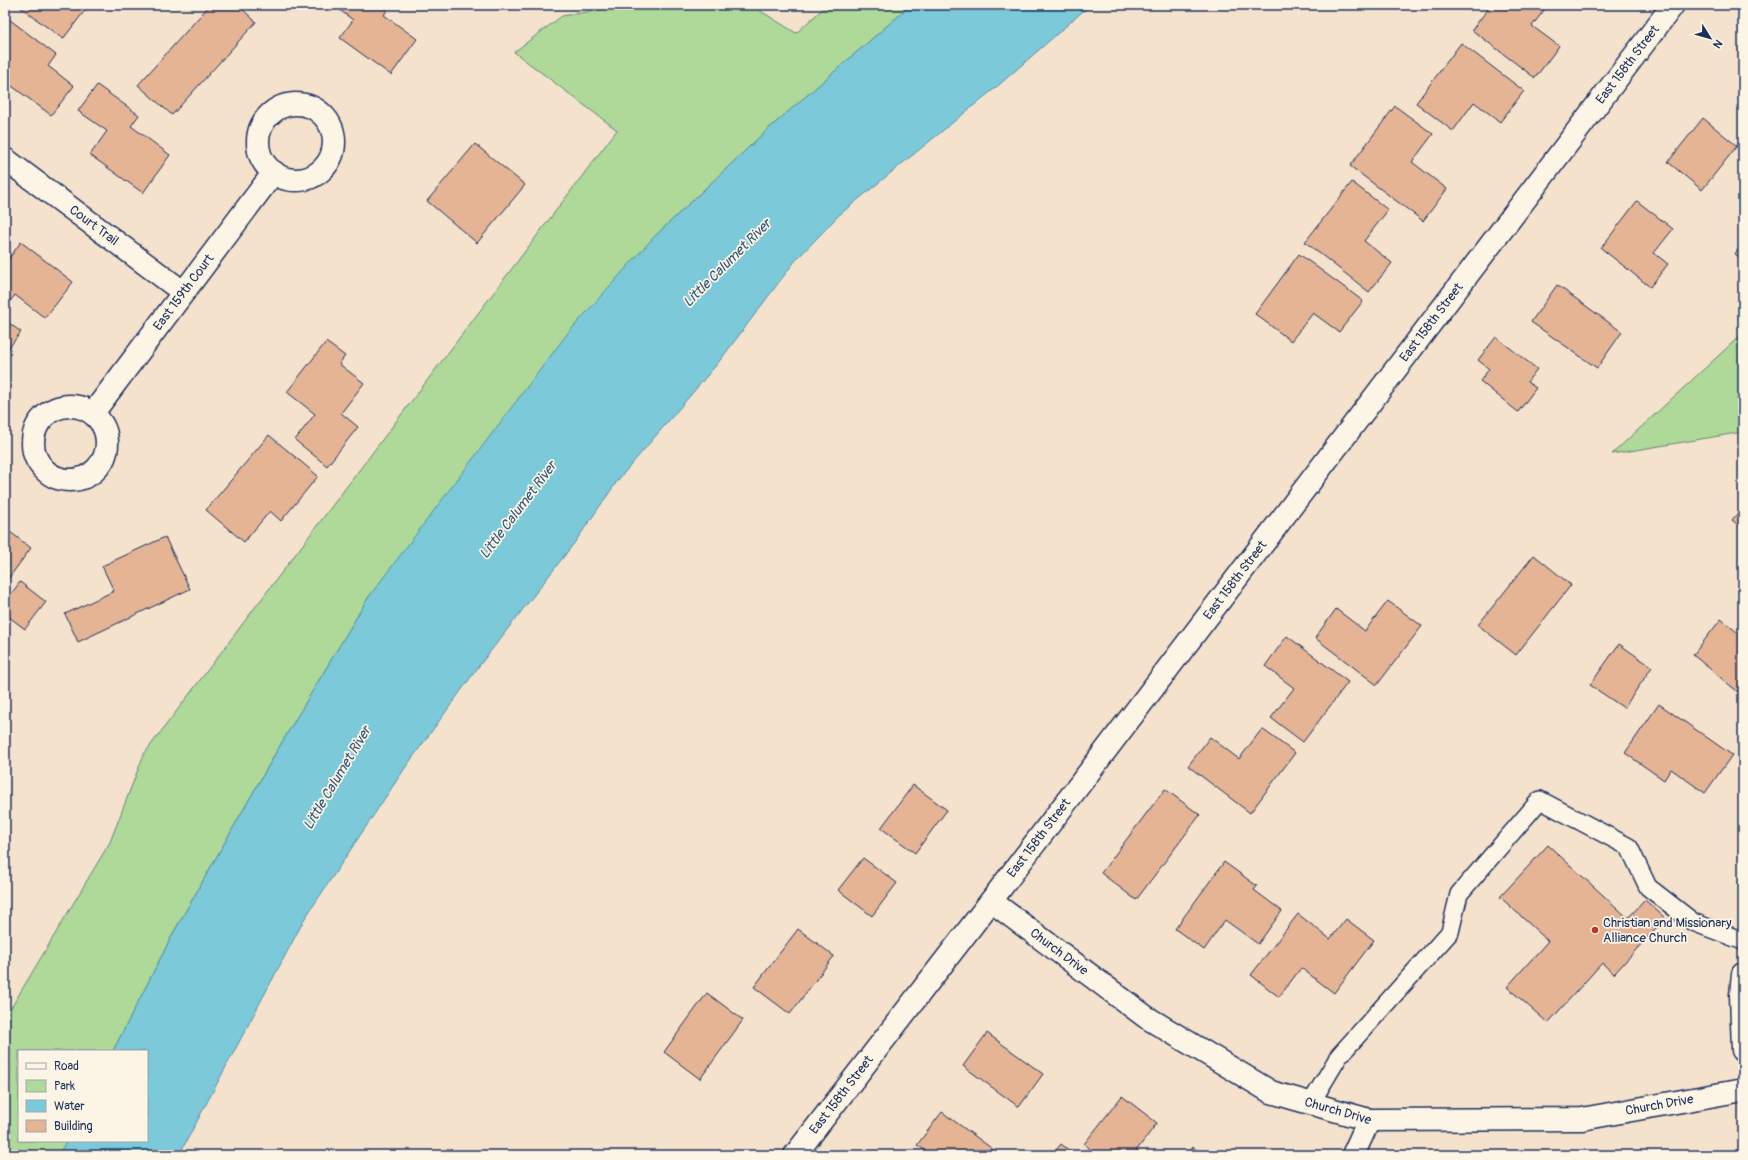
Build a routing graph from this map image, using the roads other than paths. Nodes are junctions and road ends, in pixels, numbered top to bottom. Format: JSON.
{"nodes":[{"id":1,"x":1673,"y":5,"type":"edge"},
{"id":2,"x":5,"y":159,"type":"edge"},
{"id":3,"x":274,"y":172,"type":"dead end"},
{"id":4,"x":183,"y":292,"type":"junction"},
{"id":5,"x":93,"y":413,"type":"dead end"},
{"id":6,"x":992,"y":901,"type":"junction"},
{"id":7,"x":1743,"y":941,"type":"edge"},
{"id":8,"x":1743,"y":974,"type":"edge"},
{"id":9,"x":1743,"y":1050,"type":"edge"},
{"id":10,"x":1743,"y":1090,"type":"edge"},
{"id":11,"x":1311,"y":1104,"type":"junction"},
{"id":12,"x":1369,"y":1120,"type":"junction"},
{"id":13,"x":795,"y":1155,"type":"edge"},
{"id":14,"x":1353,"y":1155,"type":"edge"}],
"edges":[{"from":1,"to":6,"type":"street","name":"East 158th Street"},
{"from":2,"to":4,"type":"street","name":"Court Trail"},
{"from":3,"to":4,"type":"street","name":"East 159th Court"},
{"from":4,"to":5,"type":"street","name":"East 159th Court"},
{"from":6,"to":11,"type":"street","name":"Church Drive"},
{"from":6,"to":13,"type":"street","name":"East 158th Street"},
{"from":7,"to":11,"type":"lane"},
{"from":8,"to":9,"type":"street"},
{"from":10,"to":12,"type":"street","name":"Church Drive"},
{"from":11,"to":12,"type":"street","name":"Church Drive"},
{"from":12,"to":14,"type":"street"}]}
